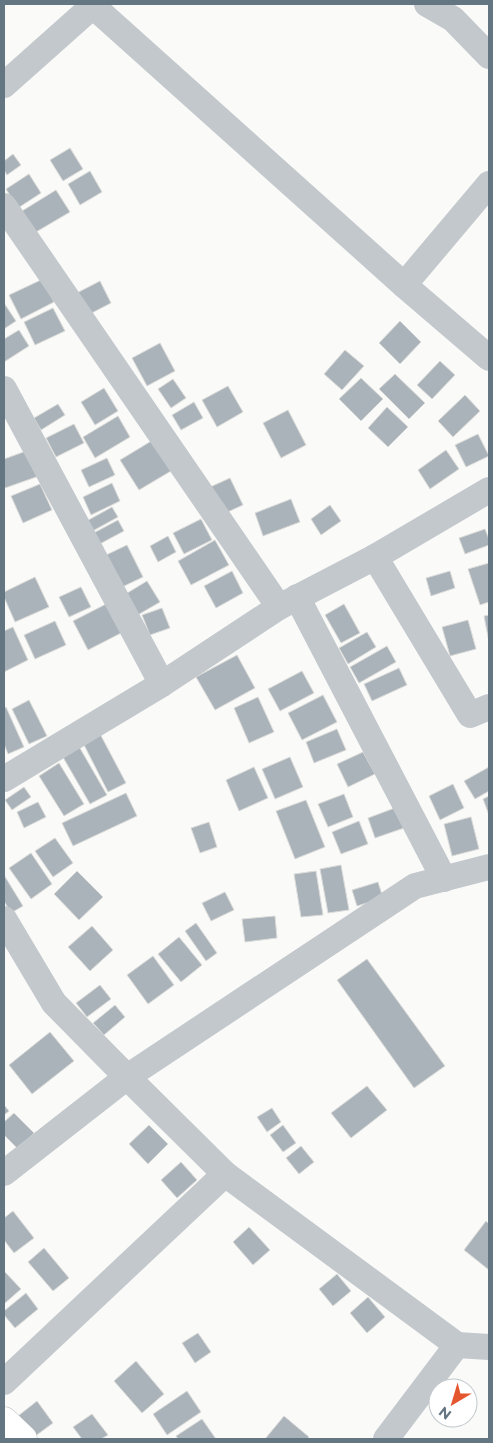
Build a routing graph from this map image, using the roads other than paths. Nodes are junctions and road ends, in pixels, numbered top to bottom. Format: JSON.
{"nodes":[{"id":1,"x":427,"y":4,"type":"edge"},
{"id":2,"x":94,"y":5,"type":"edge"},
{"id":3,"x":489,"y":56,"type":"edge"},
{"id":4,"x":4,"y":85,"type":"edge"},
{"id":5,"x":489,"y":184,"type":"edge"},
{"id":6,"x":4,"y":206,"type":"edge"},
{"id":7,"x":404,"y":285,"type":"junction"},
{"id":8,"x":489,"y":358,"type":"edge"},
{"id":9,"x":4,"y":389,"type":"edge"},
{"id":10,"x":486,"y":497,"type":"edge"},
{"id":11,"x":375,"y":557,"type":"junction"},
{"id":12,"x":288,"y":602,"type":"junction"},
{"id":13,"x":162,"y":684,"type":"junction"},
{"id":14,"x":489,"y":707,"type":"edge"},
{"id":15,"x":4,"y":779,"type":"edge"},
{"id":16,"x":489,"y":867,"type":"edge"},
{"id":17,"x":444,"y":879,"type":"junction"},
{"id":18,"x":4,"y":919,"type":"edge"},
{"id":19,"x":127,"y":1077,"type":"junction"},
{"id":20,"x":4,"y":1173,"type":"edge"},
{"id":21,"x":225,"y":1174,"type":"junction"},
{"id":22,"x":457,"y":1344,"type":"junction"},
{"id":23,"x":489,"y":1346,"type":"edge"},
{"id":24,"x":4,"y":1382,"type":"edge"},
{"id":25,"x":4,"y":1421,"type":"edge"},
{"id":26,"x":22,"y":1439,"type":"edge"},
{"id":27,"x":386,"y":1439,"type":"edge"}],
"edges":[{"from":1,"to":3,"type":"street"},
{"from":2,"to":4,"type":"street"},
{"from":2,"to":7,"type":"street"},
{"from":5,"to":7,"type":"street"},
{"from":6,"to":12,"type":"street"},
{"from":7,"to":8,"type":"street"},
{"from":9,"to":13,"type":"street"},
{"from":10,"to":11,"type":"street"},
{"from":11,"to":12,"type":"street"},
{"from":11,"to":14,"type":"street"},
{"from":12,"to":13,"type":"street"},
{"from":12,"to":17,"type":"street"},
{"from":13,"to":15,"type":"street"},
{"from":16,"to":17,"type":"street"},
{"from":17,"to":19,"type":"street"},
{"from":18,"to":19,"type":"street"},
{"from":19,"to":20,"type":"street"},
{"from":19,"to":21,"type":"street"},
{"from":21,"to":22,"type":"street"},
{"from":21,"to":24,"type":"street"},
{"from":22,"to":23,"type":"street"},
{"from":22,"to":27,"type":"street"},
{"from":25,"to":26,"type":"main road"}]}
